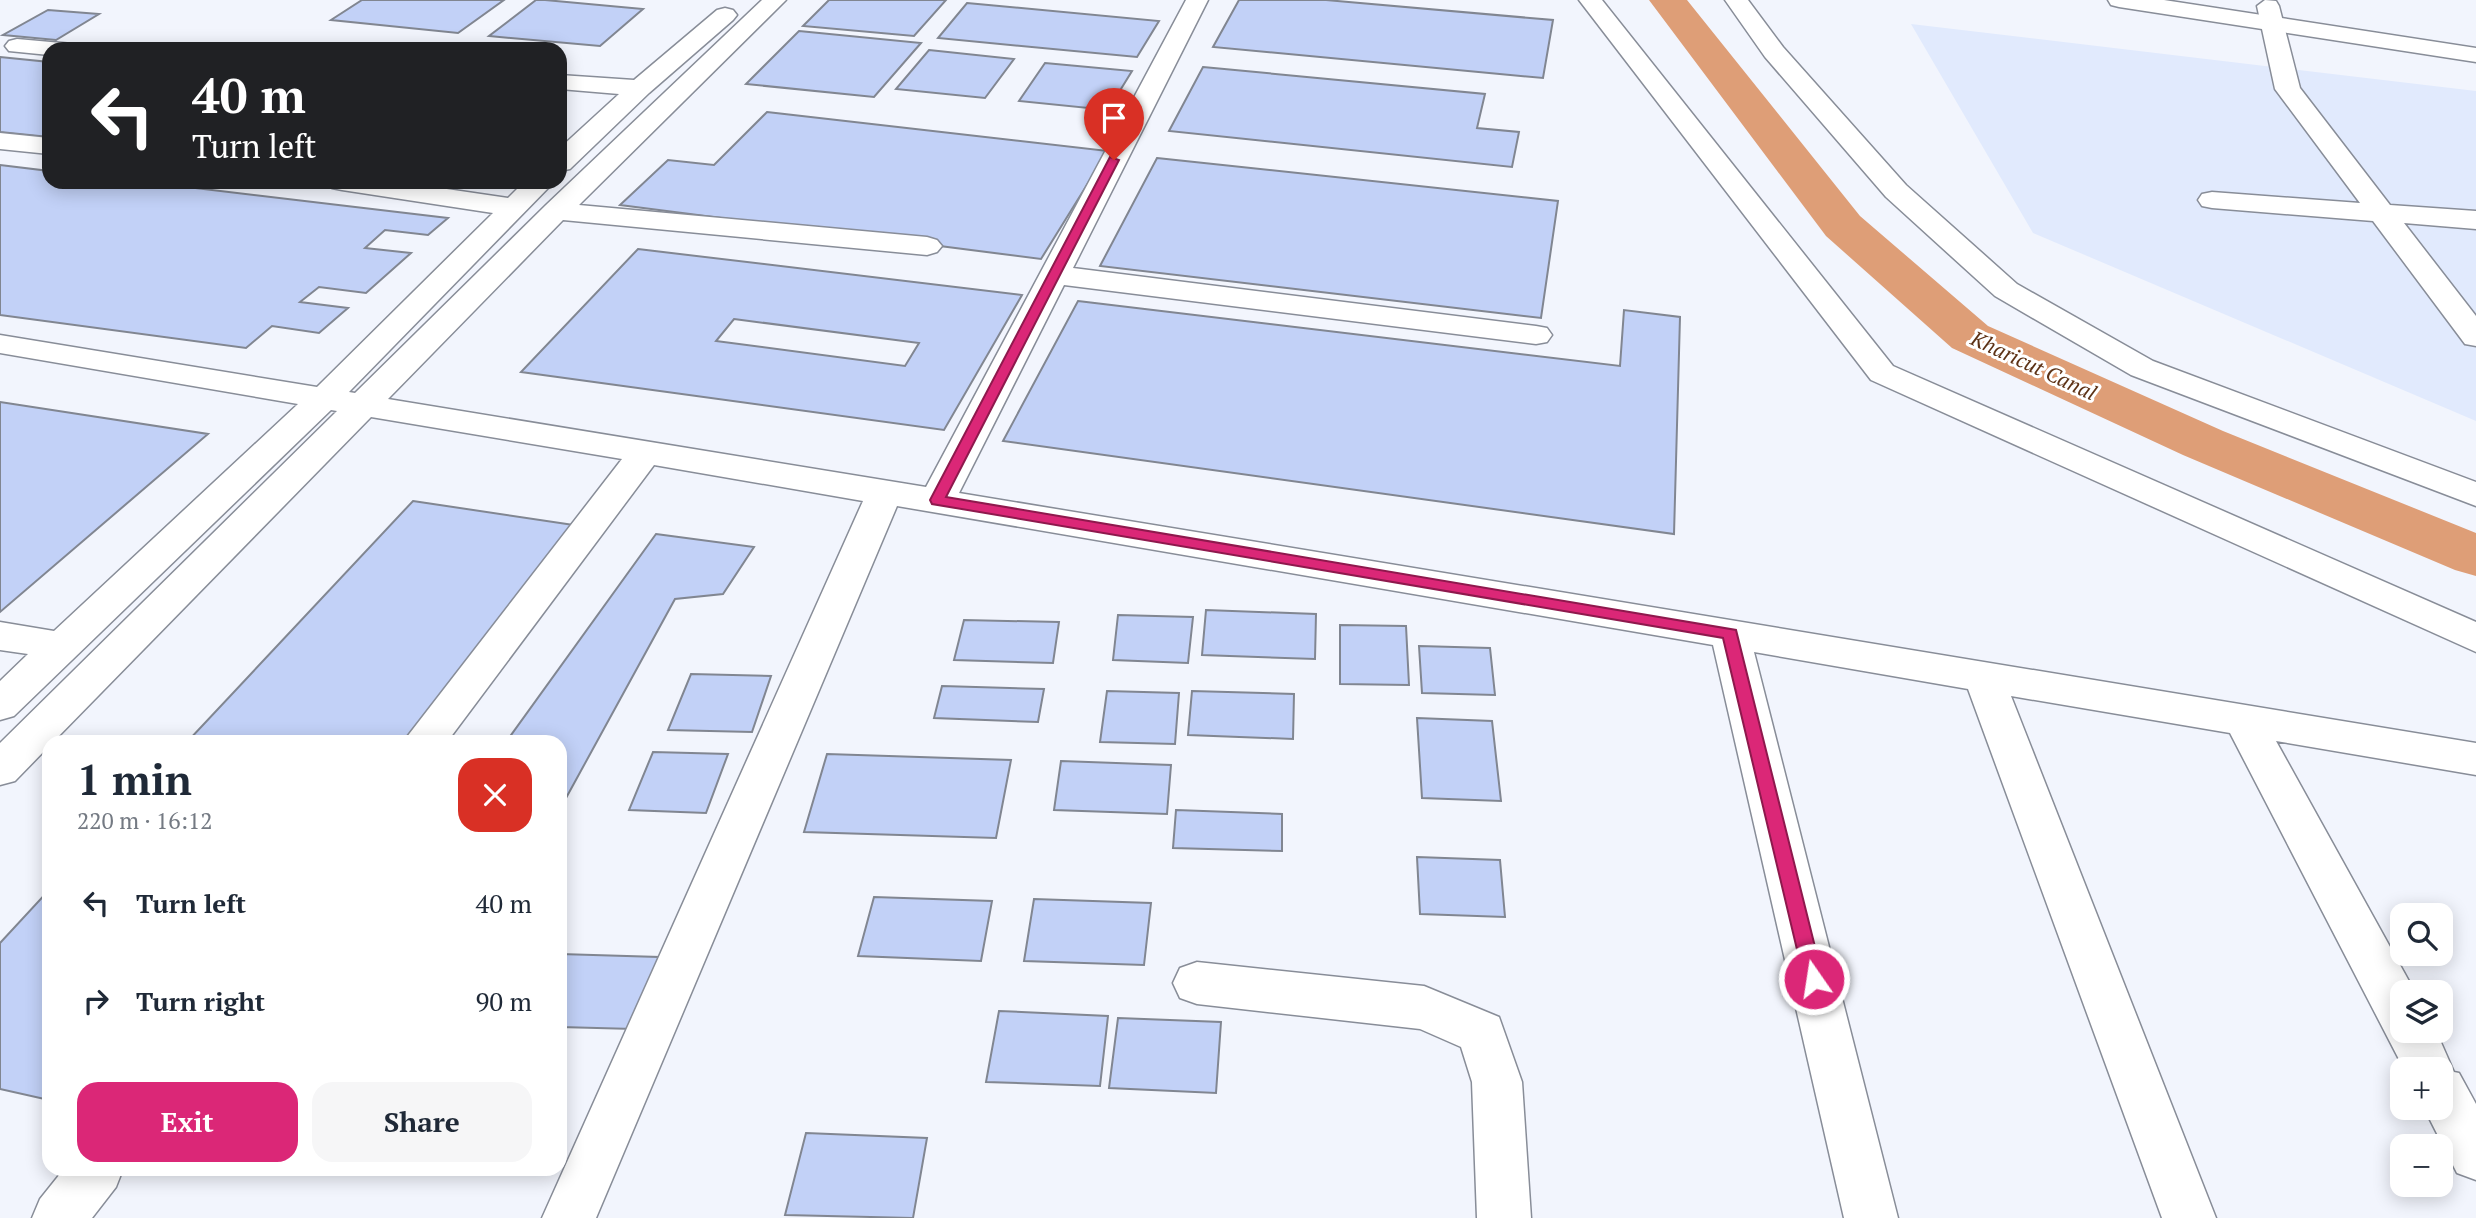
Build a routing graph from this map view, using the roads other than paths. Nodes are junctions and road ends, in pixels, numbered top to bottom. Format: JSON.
{"nodes":[{"id":1,"x":708,"y":0,"type":"edge"},
{"id":2,"x":775,"y":0,"type":"edge"},
{"id":3,"x":1197,"y":0,"type":"edge"},
{"id":4,"x":1590,"y":0,"type":"edge"},
{"id":5,"x":1736,"y":0,"type":"edge"},
{"id":6,"x":2119,"y":0,"type":"edge"},
{"id":7,"x":2224,"y":0,"type":"edge"},
{"id":8,"x":741,"y":2,"type":"edge"},
{"id":9,"x":2270,"y":16,"type":"junction"},
{"id":10,"x":2476,"y":36,"type":"edge"},
{"id":11,"x":17,"y":46,"type":"dead end"},
{"id":12,"x":42,"y":48,"type":"edge"},
{"id":13,"x":2476,"y":55,"type":"edge"},
{"id":14,"x":567,"y":83,"type":"edge"},
{"id":15,"x":640,"y":88,"type":"junction"},
{"id":16,"x":0,"y":141,"type":"edge"},
{"id":17,"x":42,"y":145,"type":"edge"},
{"id":18,"x":567,"y":156,"type":"edge"},
{"id":19,"x":567,"y":179,"type":"edge"},
{"id":20,"x":392,"y":189,"type":"edge"},
{"id":21,"x":547,"y":196,"type":"edge"},
{"id":22,"x":2212,"y":200,"type":"dead end"},
{"id":23,"x":513,"y":206,"type":"junction"},
{"id":24,"x":2382,"y":214,"type":"junction"},
{"id":25,"x":2476,"y":220,"type":"edge"},
{"id":26,"x":927,"y":246,"type":"dead end"},
{"id":27,"x":1054,"y":275,"type":"junction"},
{"id":28,"x":1536,"y":335,"type":"dead end"},
{"id":29,"x":2476,"y":337,"type":"edge"},
{"id":30,"x":0,"y":344,"type":"edge"},
{"id":31,"x":324,"y":398,"type":"junction"},
{"id":32,"x":363,"y":405,"type":"junction"},
{"id":33,"x":645,"y":453,"type":"junction"},
{"id":34,"x":885,"y":492,"type":"junction"},
{"id":35,"x":2476,"y":495,"type":"edge"},
{"id":36,"x":937,"y":500,"type":"junction"},
{"id":37,"x":1730,"y":634,"type":"junction"},
{"id":38,"x":0,"y":636,"type":"edge"},
{"id":39,"x":2476,"y":638,"type":"edge"},
{"id":40,"x":64,"y":646,"type":"junction"},
{"id":41,"x":1983,"y":676,"type":"junction"},
{"id":42,"x":0,"y":705,"type":"edge"},
{"id":43,"x":2244,"y":720,"type":"junction"},
{"id":44,"x":429,"y":735,"type":"edge"},
{"id":45,"x":2476,"y":759,"type":"edge"},
{"id":46,"x":0,"y":769,"type":"edge"},
{"id":47,"x":1196,"y":983,"type":"dead end"},
{"id":48,"x":2390,"y":993,"type":"edge"},
{"id":49,"x":2453,"y":1112,"type":"edge"},
{"id":50,"x":2476,"y":1155,"type":"edge"},
{"id":51,"x":92,"y":1176,"type":"edge"},
{"id":52,"x":59,"y":1218,"type":"edge"},
{"id":53,"x":569,"y":1218,"type":"edge"},
{"id":54,"x":1504,"y":1218,"type":"edge"},
{"id":55,"x":1871,"y":1218,"type":"edge"},
{"id":56,"x":2189,"y":1218,"type":"edge"}],
"edges":[{"from":1,"to":8,"type":"street"},
{"from":2,"to":19,"type":"street"},
{"from":3,"to":27,"type":"street"},
{"from":4,"to":39,"type":"street"},
{"from":5,"to":35,"type":"street"},
{"from":6,"to":9,"type":"street"},
{"from":7,"to":9,"type":"street"},
{"from":8,"to":15,"type":"street"},
{"from":9,"to":10,"type":"street"},
{"from":9,"to":13,"type":"street"},
{"from":9,"to":24,"type":"street"},
{"from":11,"to":12,"type":"street"},
{"from":14,"to":15,"type":"street"},
{"from":15,"to":18,"type":"street"},
{"from":16,"to":17,"type":"street"},
{"from":20,"to":23,"type":"street"},
{"from":21,"to":23,"type":"street"},
{"from":21,"to":26,"type":"street"},
{"from":21,"to":32,"type":"street"},
{"from":22,"to":24,"type":"street"},
{"from":23,"to":31,"type":"street"},
{"from":24,"to":25,"type":"street"},
{"from":24,"to":29,"type":"street"},
{"from":27,"to":28,"type":"street"},
{"from":27,"to":36,"type":"street"},
{"from":30,"to":31,"type":"street"},
{"from":31,"to":32,"type":"street"},
{"from":31,"to":40,"type":"street"},
{"from":32,"to":33,"type":"street"},
{"from":32,"to":46,"type":"street"},
{"from":33,"to":34,"type":"street"},
{"from":33,"to":44,"type":"street"},
{"from":34,"to":36,"type":"street"},
{"from":34,"to":53,"type":"street"},
{"from":36,"to":37,"type":"street"},
{"from":37,"to":41,"type":"street"},
{"from":37,"to":55,"type":"street"},
{"from":38,"to":40,"type":"street"},
{"from":40,"to":42,"type":"street"},
{"from":41,"to":43,"type":"street"},
{"from":41,"to":56,"type":"street"},
{"from":43,"to":45,"type":"street"},
{"from":43,"to":48,"type":"street"},
{"from":47,"to":54,"type":"street"},
{"from":49,"to":50,"type":"street"},
{"from":51,"to":52,"type":"street"}]}
